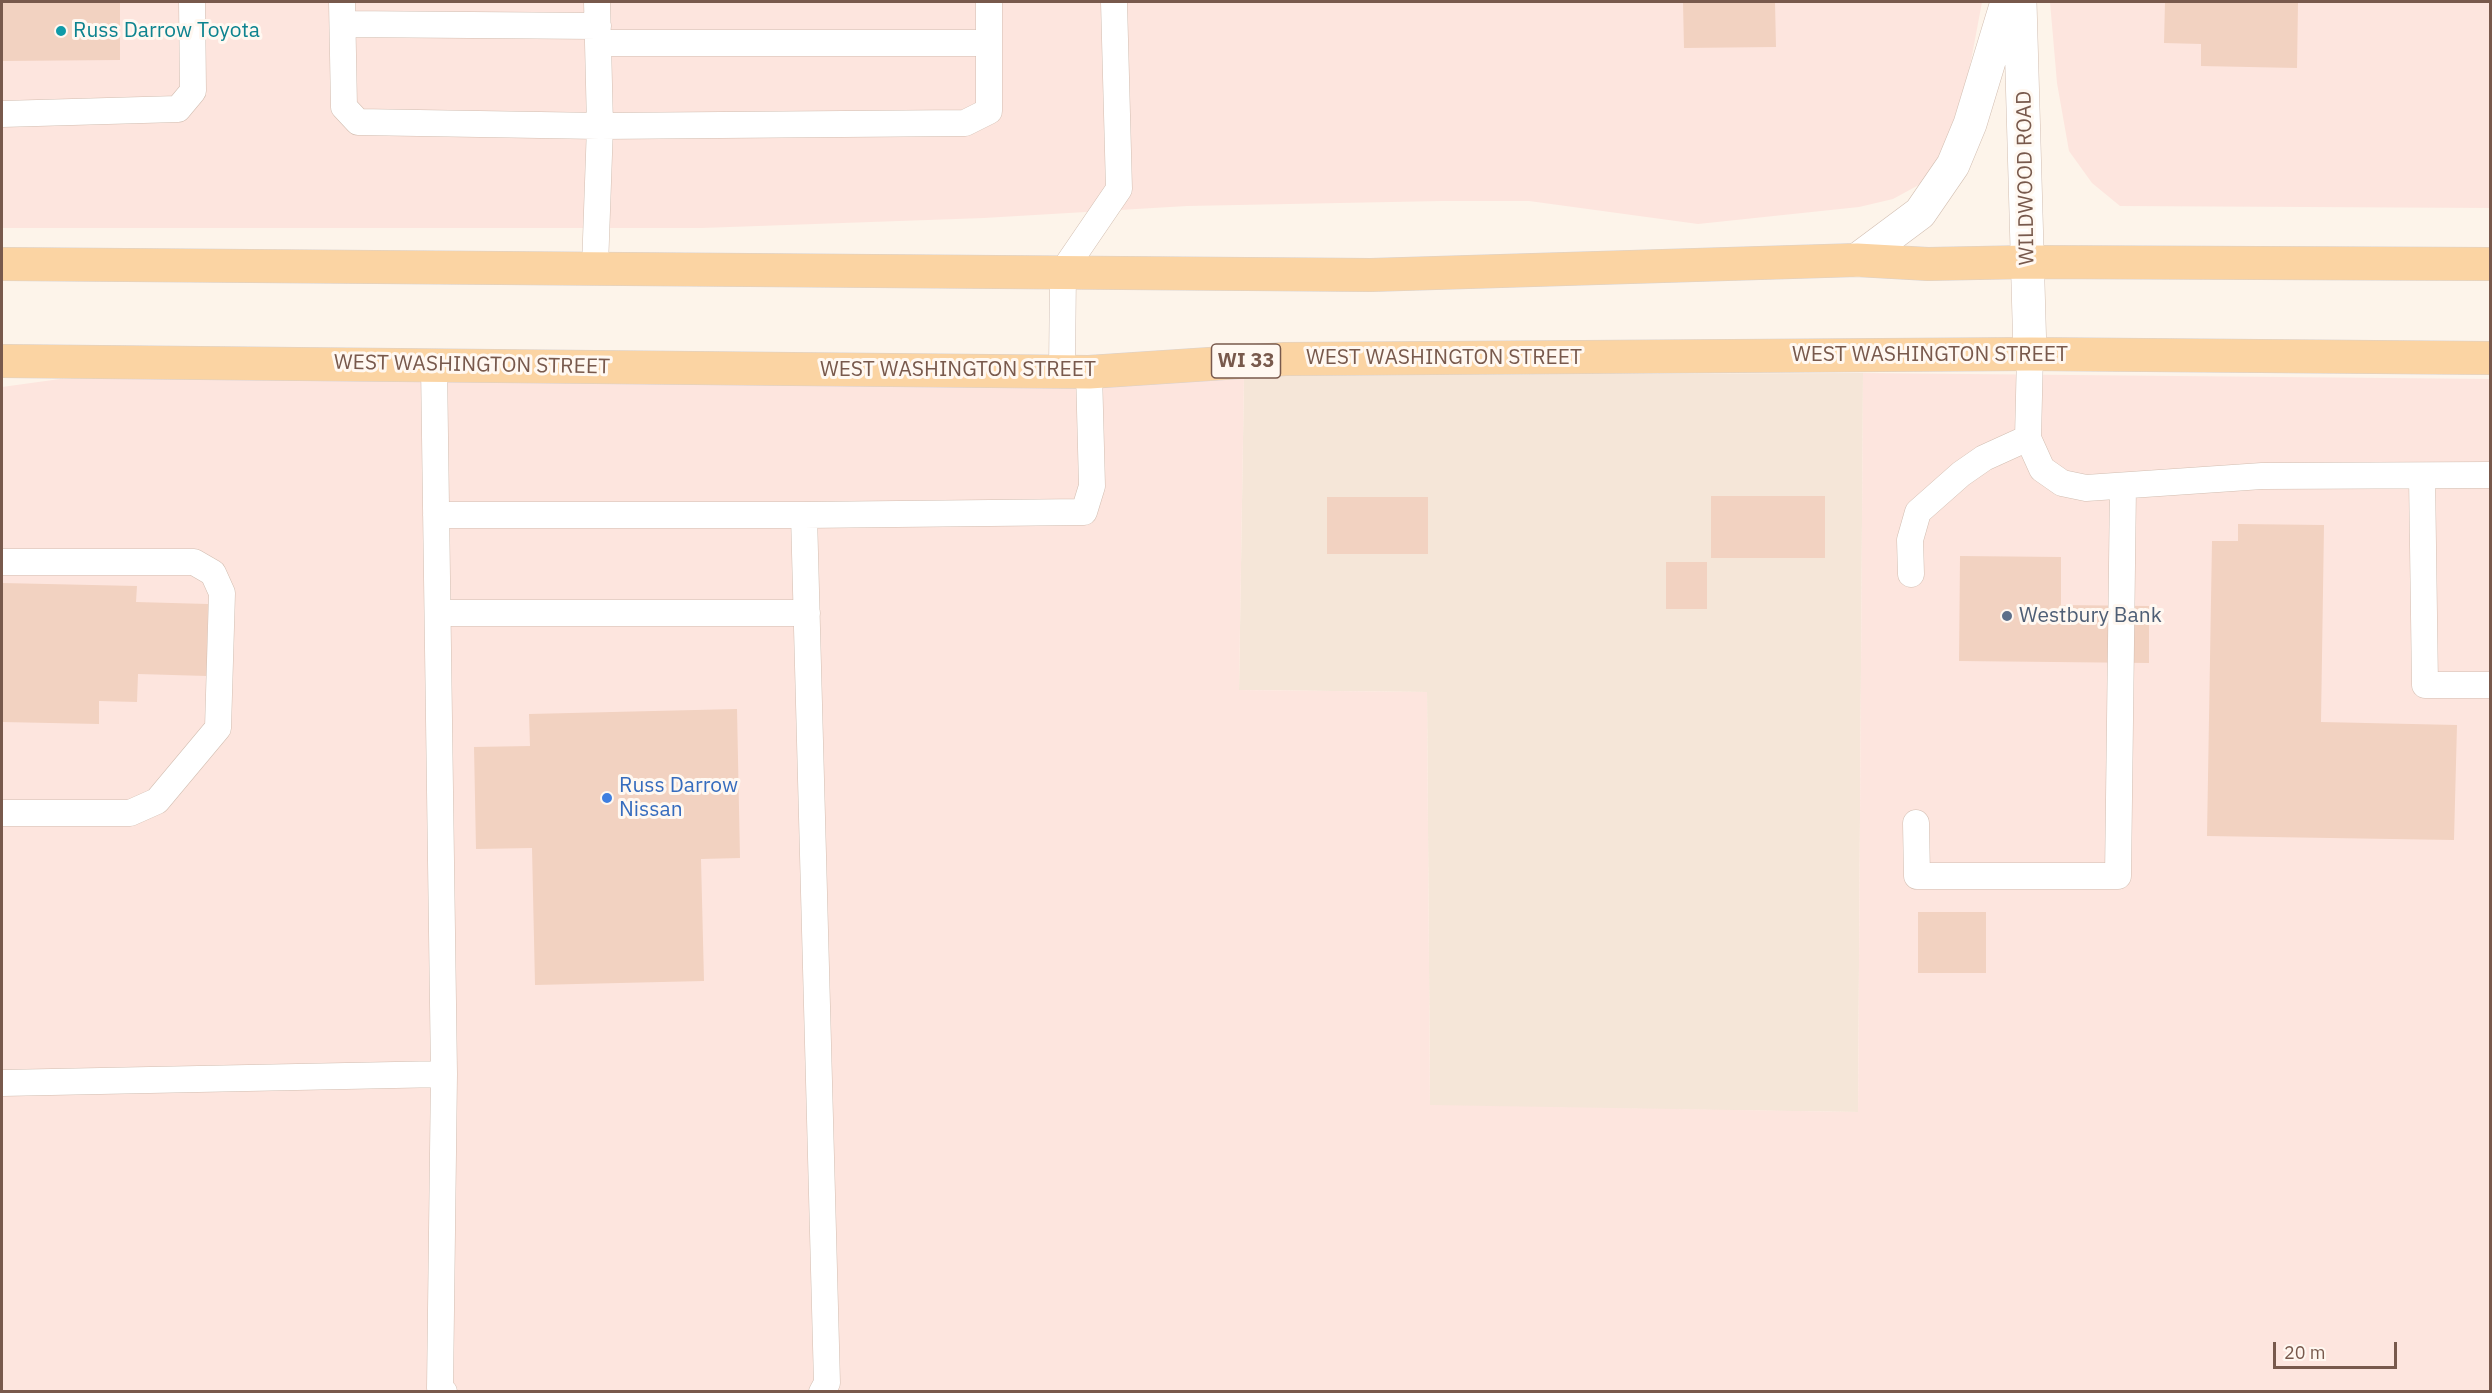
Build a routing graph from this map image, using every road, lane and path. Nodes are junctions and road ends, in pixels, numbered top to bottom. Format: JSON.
{"nodes":[{"id":1,"x":192,"y":2,"type":"edge"},
{"id":2,"x":989,"y":2,"type":"edge"},
{"id":3,"x":1114,"y":2,"type":"edge"},
{"id":4,"x":2007,"y":2,"type":"edge"},
{"id":5,"x":2020,"y":2,"type":"edge"},
{"id":6,"x":343,"y":13,"type":"edge"},
{"id":7,"x":598,"y":23,"type":"edge"},
{"id":8,"x":989,"y":43,"type":"junction"},
{"id":9,"x":2,"y":114,"type":"edge"},
{"id":10,"x":600,"y":126,"type":"junction"},
{"id":11,"x":1857,"y":260,"type":"junction"},
{"id":12,"x":2028,"y":262,"type":"junction"},
{"id":13,"x":2,"y":264,"type":"edge"},
{"id":14,"x":2490,"y":264,"type":"edge"},
{"id":15,"x":595,"y":267,"type":"junction"},
{"id":16,"x":1063,"y":271,"type":"junction"},
{"id":17,"x":2030,"y":354,"type":"junction"},
{"id":18,"x":2490,"y":358,"type":"edge"},
{"id":19,"x":2,"y":360,"type":"edge"},
{"id":20,"x":434,"y":365,"type":"junction"},
{"id":21,"x":1075,"y":371,"type":"junction"},
{"id":22,"x":2028,"y":438,"type":"junction"},
{"id":23,"x":2490,"y":475,"type":"edge"},
{"id":24,"x":2422,"y":476,"type":"junction"},
{"id":25,"x":2123,"y":487,"type":"junction"},
{"id":26,"x":436,"y":515,"type":"junction"},
{"id":27,"x":804,"y":515,"type":"junction"},
{"id":28,"x":2,"y":562,"type":"edge"},
{"id":29,"x":1911,"y":574,"type":"dead end"},
{"id":30,"x":438,"y":613,"type":"junction"},
{"id":31,"x":807,"y":613,"type":"junction"},
{"id":32,"x":2490,"y":685,"type":"edge"},
{"id":33,"x":2,"y":813,"type":"edge"},
{"id":34,"x":1916,"y":823,"type":"dead end"},
{"id":35,"x":444,"y":1074,"type":"junction"},
{"id":36,"x":2,"y":1083,"type":"edge"},
{"id":37,"x":444,"y":1392,"type":"edge"},
{"id":38,"x":822,"y":1392,"type":"edge"}],
"edges":[{"from":1,"to":9,"type":"lane"},
{"from":2,"to":8,"type":"lane"},
{"from":3,"to":16,"type":"lane"},
{"from":4,"to":11,"type":"street"},
{"from":5,"to":12,"type":"street","name":"WILDWOOD ROAD"},
{"from":6,"to":7,"type":"lane"},
{"from":6,"to":10,"type":"lane"},
{"from":7,"to":8,"type":"lane"},
{"from":7,"to":10,"type":"lane"},
{"from":8,"to":10,"type":"lane"},
{"from":10,"to":15,"type":"lane"},
{"from":11,"to":12,"type":"main road"},
{"from":11,"to":16,"type":"main road"},
{"from":12,"to":14,"type":"main road"},
{"from":12,"to":17,"type":"street","name":"WILDWOOD ROAD"},
{"from":13,"to":15,"type":"main road"},
{"from":15,"to":16,"type":"main road"},
{"from":16,"to":21,"type":"lane"},
{"from":17,"to":18,"type":"main road","name":"WEST WASHINGTON STREET","number":"WI 33"},
{"from":17,"to":21,"type":"main road","name":"WEST WASHINGTON STREET","number":"WI 33"},
{"from":17,"to":22,"type":"lane"},
{"from":19,"to":20,"type":"main road","name":"WEST WASHINGTON STREET","number":"WI 33"},
{"from":20,"to":21,"type":"main road","name":"WEST WASHINGTON STREET","number":"WI 33"},
{"from":20,"to":26,"type":"lane"},
{"from":21,"to":27,"type":"lane"},
{"from":22,"to":25,"type":"lane"},
{"from":22,"to":29,"type":"lane"},
{"from":23,"to":24,"type":"lane"},
{"from":24,"to":25,"type":"lane"},
{"from":24,"to":32,"type":"lane"},
{"from":25,"to":34,"type":"lane"},
{"from":26,"to":27,"type":"lane"},
{"from":26,"to":30,"type":"lane"},
{"from":27,"to":31,"type":"lane"},
{"from":28,"to":33,"type":"lane"},
{"from":30,"to":31,"type":"lane"},
{"from":30,"to":35,"type":"lane"},
{"from":31,"to":38,"type":"lane"},
{"from":35,"to":36,"type":"lane"},
{"from":35,"to":37,"type":"lane"}]}
